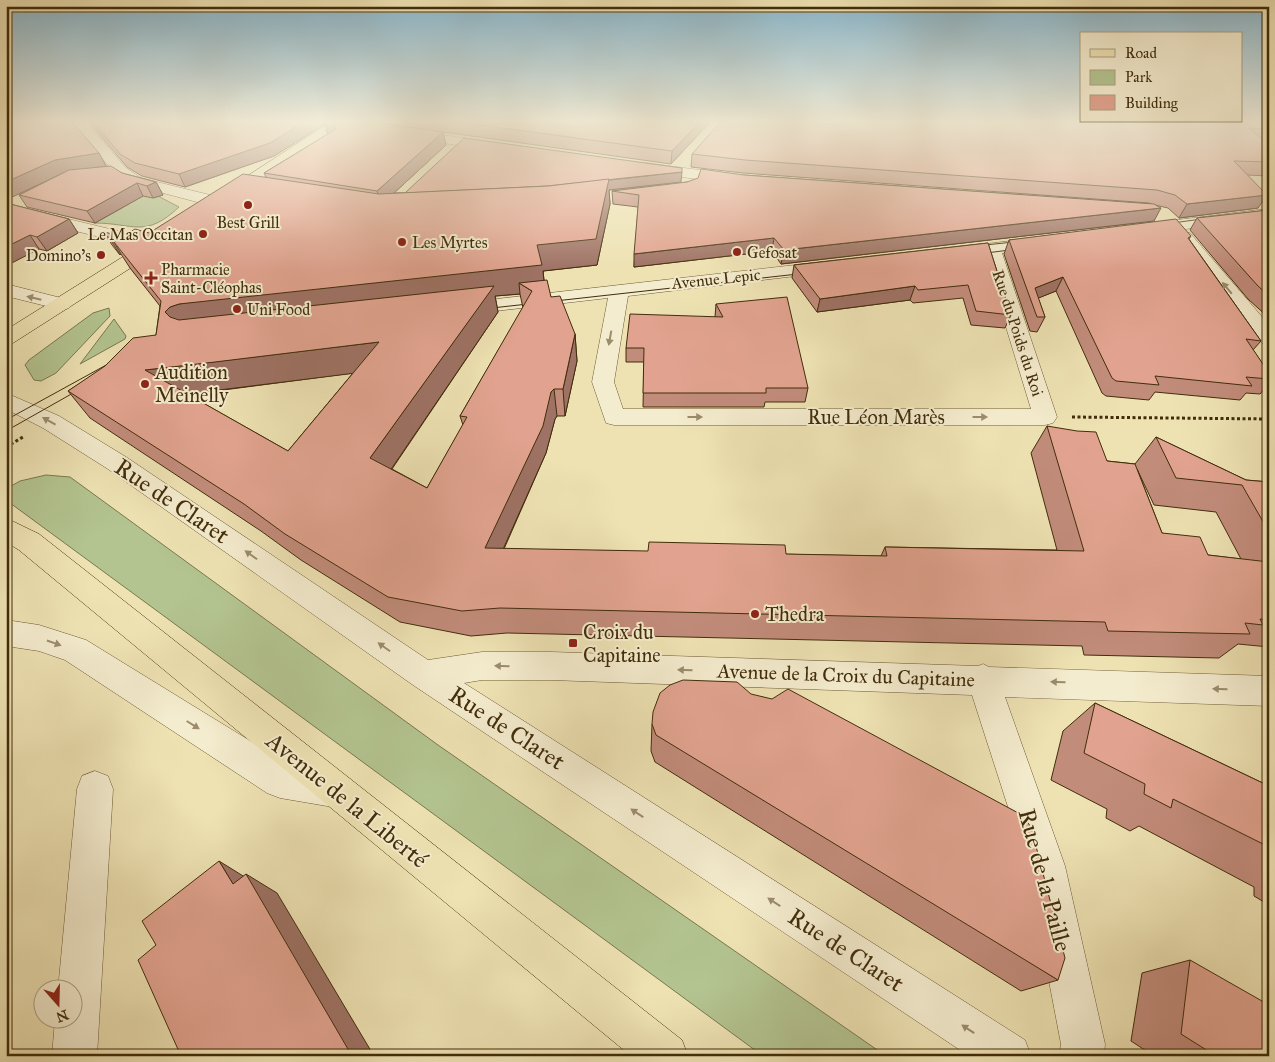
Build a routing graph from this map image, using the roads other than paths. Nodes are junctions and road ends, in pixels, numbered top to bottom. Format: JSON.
{"nodes":[{"id":1,"x":265,"y":171,"type":"edge"},
{"id":2,"x":666,"y":171,"type":"edge"},
{"id":3,"x":122,"y":172,"type":"joint"},
{"id":4,"x":99,"y":173,"type":"edge"},
{"id":5,"x":683,"y":173,"type":"junction"},
{"id":6,"x":753,"y":181,"type":"edge"},
{"id":7,"x":236,"y":189,"type":"junction"},
{"id":8,"x":676,"y":189,"type":"edge"},
{"id":9,"x":259,"y":192,"type":"edge"},
{"id":10,"x":29,"y":198,"type":"edge"},
{"id":11,"x":216,"y":202,"type":"junction"},
{"id":12,"x":6,"y":209,"type":"edge"},
{"id":13,"x":201,"y":212,"type":"edge"},
{"id":14,"x":1155,"y":212,"type":"edge"},
{"id":15,"x":1269,"y":214,"type":"edge"},
{"id":16,"x":1174,"y":226,"type":"junction"},
{"id":17,"x":1128,"y":231,"type":"edge"},
{"id":18,"x":171,"y":233,"type":"edge"},
{"id":19,"x":1059,"y":240,"type":"edge"},
{"id":20,"x":155,"y":244,"type":"junction"},
{"id":21,"x":991,"y":248,"type":"junction"},
{"id":22,"x":932,"y":255,"type":"edge"},
{"id":23,"x":854,"y":264,"type":"edge"},
{"id":24,"x":6,"y":290,"type":"edge"},
{"id":25,"x":619,"y":290,"type":"junction"},
{"id":26,"x":62,"y":304,"type":"junction"},
{"id":27,"x":1242,"y":308,"type":"junction"},
{"id":28,"x":1269,"y":308,"type":"edge"},
{"id":29,"x":446,"y":310,"type":"edge"},
{"id":30,"x":6,"y":339,"type":"edge"},
{"id":31,"x":1269,"y":340,"type":"edge"},
{"id":32,"x":6,"y":400,"type":"edge"},
{"id":33,"x":1045,"y":417,"type":"joint"},
{"id":34,"x":18,"y":535,"type":"edge"},
{"id":35,"x":6,"y":633,"type":"edge"},
{"id":36,"x":424,"y":675,"type":"junction"},
{"id":37,"x":982,"y":679,"type":"junction"},
{"id":38,"x":1269,"y":691,"type":"edge"},
{"id":39,"x":95,"y":789,"type":"dead end"},
{"id":40,"x":333,"y":789,"type":"junction"},
{"id":41,"x":74,"y":1056,"type":"edge"},
{"id":42,"x":666,"y":1056,"type":"edge"},
{"id":43,"x":1009,"y":1056,"type":"edge"},
{"id":44,"x":1081,"y":1056,"type":"edge"}],
"edges":[{"from":1,"to":7,"type":"main road"},
{"from":2,"to":5,"type":"street"},
{"from":3,"to":4,"type":"street"},
{"from":3,"to":11,"type":"street"},
{"from":5,"to":6,"type":"street"},
{"from":5,"to":8,"type":"street"},
{"from":7,"to":9,"type":"street"},
{"from":7,"to":11,"type":"main road"},
{"from":10,"to":12,"type":"street"},
{"from":11,"to":13,"type":"main road"},
{"from":12,"to":20,"type":"street"},
{"from":14,"to":16,"type":"street"},
{"from":15,"to":16,"type":"street"},
{"from":16,"to":17,"type":"street"},
{"from":27,"to":16,"type":"street","one_way":true},
{"from":18,"to":20,"type":"main road"},
{"from":19,"to":21,"type":"street"},
{"from":20,"to":26,"type":"main road"},
{"from":21,"to":22,"type":"street"},
{"from":21,"to":33,"type":"street","name":"Rue du Poids du Roi"},
{"from":23,"to":25,"type":"street","name":"Avenue Lepic"},
{"from":26,"to":24,"type":"street","one_way":true},
{"from":25,"to":29,"type":"street","name":"Avenue Lepic"},
{"from":25,"to":33,"type":"street","name":"Rue Léon Marès","one_way":true},
{"from":26,"to":30,"type":"main road"},
{"from":27,"to":28,"type":"street"},
{"from":27,"to":31,"type":"street"},
{"from":36,"to":32,"type":"street","name":"Rue de Claret","one_way":true},
{"from":34,"to":40,"type":"main road","name":"Avenue de la Liberté"},
{"from":35,"to":40,"type":"street","one_way":true},
{"from":37,"to":36,"type":"street","name":"Avenue de la Croix du Capitaine","one_way":true},
{"from":43,"to":36,"type":"street","name":"Rue de Claret","one_way":true},
{"from":38,"to":37,"type":"street","name":"Avenue de la Croix du Capitaine","one_way":true},
{"from":37,"to":44,"type":"street","name":"Rue de la Paille"},
{"from":39,"to":41,"type":"street"},
{"from":40,"to":42,"type":"main road","name":"Avenue de la Liberté"}]}
